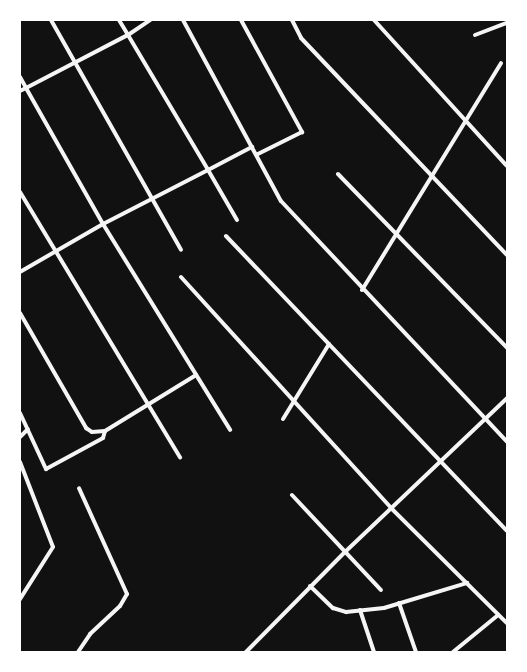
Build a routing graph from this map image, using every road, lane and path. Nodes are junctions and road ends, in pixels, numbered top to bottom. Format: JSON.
{"nodes":[{"id":1,"x":51,"y":20,"type":"edge"},
{"id":2,"x":119,"y":20,"type":"edge"},
{"id":3,"x":150,"y":20,"type":"edge"},
{"id":4,"x":183,"y":20,"type":"edge"},
{"id":5,"x":241,"y":20,"type":"edge"},
{"id":6,"x":292,"y":20,"type":"edge"},
{"id":7,"x":374,"y":20,"type":"edge"},
{"id":8,"x":507,"y":23,"type":"edge"},
{"id":9,"x":128,"y":35,"type":"junction"},
{"id":10,"x":475,"y":35,"type":"dead end"},
{"id":11,"x":76,"y":62,"type":"junction"},
{"id":12,"x":501,"y":63,"type":"dead end"},
{"id":13,"x":20,"y":77,"type":"edge"},
{"id":14,"x":26,"y":88,"type":"junction"},
{"id":15,"x":20,"y":91,"type":"edge"},
{"id":16,"x":466,"y":120,"type":"junction"},
{"id":17,"x":252,"y":147,"type":"junction"},
{"id":18,"x":256,"y":155,"type":"junction"},
{"id":19,"x":506,"y":163,"type":"edge"},
{"id":20,"x":208,"y":170,"type":"junction"},
{"id":21,"x":338,"y":174,"type":"dead end"},
{"id":22,"x":432,"y":176,"type":"junction"},
{"id":23,"x":20,"y":192,"type":"edge"},
{"id":24,"x":152,"y":200,"type":"junction"},
{"id":25,"x":237,"y":220,"type":"dead end"},
{"id":26,"x":103,"y":224,"type":"junction"},
{"id":27,"x":396,"y":234,"type":"junction"},
{"id":28,"x":226,"y":236,"type":"dead end"},
{"id":29,"x":181,"y":250,"type":"dead end"},
{"id":30,"x":55,"y":251,"type":"junction"},
{"id":31,"x":507,"y":255,"type":"edge"},
{"id":32,"x":20,"y":272,"type":"edge"},
{"id":33,"x":181,"y":277,"type":"dead end"},
{"id":34,"x":362,"y":290,"type":"junction"},
{"id":35,"x":20,"y":313,"type":"edge"},
{"id":36,"x":329,"y":344,"type":"junction"},
{"id":37,"x":507,"y":348,"type":"edge"},
{"id":38,"x":196,"y":375,"type":"junction"},
{"id":39,"x":507,"y":398,"type":"edge"},
{"id":40,"x":294,"y":401,"type":"junction"},
{"id":41,"x":147,"y":404,"type":"junction"},
{"id":42,"x":20,"y":413,"type":"edge"},
{"id":43,"x":283,"y":419,"type":"dead end"},
{"id":44,"x":485,"y":419,"type":"junction"},
{"id":45,"x":28,"y":429,"type":"junction"},
{"id":46,"x":230,"y":430,"type":"dead end"},
{"id":47,"x":104,"y":431,"type":"junction"},
{"id":48,"x":20,"y":437,"type":"edge"},
{"id":49,"x":507,"y":442,"type":"edge"},
{"id":50,"x":180,"y":458,"type":"dead end"},
{"id":51,"x":440,"y":461,"type":"junction"},
{"id":52,"x":20,"y":462,"type":"edge"},
{"id":53,"x":79,"y":488,"type":"dead end"},
{"id":54,"x":292,"y":495,"type":"dead end"},
{"id":55,"x":391,"y":508,"type":"junction"},
{"id":56,"x":507,"y":531,"type":"edge"},
{"id":57,"x":345,"y":552,"type":"junction"},
{"id":58,"x":467,"y":583,"type":"junction"},
{"id":59,"x":310,"y":586,"type":"junction"},
{"id":60,"x":381,"y":590,"type":"dead end"},
{"id":61,"x":20,"y":598,"type":"edge"},
{"id":62,"x":399,"y":603,"type":"junction"},
{"id":63,"x":360,"y":610,"type":"junction"},
{"id":64,"x":498,"y":614,"type":"junction"},
{"id":65,"x":507,"y":623,"type":"edge"},
{"id":66,"x":78,"y":652,"type":"edge"},
{"id":67,"x":246,"y":652,"type":"edge"},
{"id":68,"x":374,"y":652,"type":"edge"},
{"id":69,"x":416,"y":652,"type":"edge"},
{"id":70,"x":453,"y":652,"type":"edge"}],
"edges":[{"from":1,"to":11,"type":"street"},
{"from":2,"to":9,"type":"street"},
{"from":3,"to":9,"type":"street"},
{"from":4,"to":17,"type":"street"},
{"from":5,"to":18,"type":"street"},
{"from":6,"to":22,"type":"street"},
{"from":7,"to":16,"type":"street"},
{"from":8,"to":10,"type":"street"},
{"from":9,"to":11,"type":"street"},
{"from":9,"to":20,"type":"street"},
{"from":11,"to":14,"type":"street"},
{"from":11,"to":24,"type":"street"},
{"from":12,"to":16,"type":"street"},
{"from":13,"to":14,"type":"street"},
{"from":14,"to":15,"type":"street"},
{"from":14,"to":26,"type":"street"},
{"from":16,"to":19,"type":"street"},
{"from":16,"to":22,"type":"street"},
{"from":17,"to":18,"type":"street"},
{"from":17,"to":20,"type":"street"},
{"from":18,"to":34,"type":"street"},
{"from":20,"to":24,"type":"street"},
{"from":20,"to":25,"type":"street"},
{"from":21,"to":27,"type":"street"},
{"from":22,"to":27,"type":"street"},
{"from":22,"to":31,"type":"street"},
{"from":23,"to":30,"type":"street"},
{"from":24,"to":26,"type":"street"},
{"from":24,"to":29,"type":"street"},
{"from":26,"to":30,"type":"street"},
{"from":26,"to":38,"type":"street"},
{"from":27,"to":34,"type":"street"},
{"from":27,"to":37,"type":"street"},
{"from":28,"to":36,"type":"street"},
{"from":30,"to":32,"type":"street"},
{"from":30,"to":41,"type":"street"},
{"from":33,"to":40,"type":"street"},
{"from":34,"to":44,"type":"street"},
{"from":35,"to":47,"type":"street"},
{"from":36,"to":40,"type":"street"},
{"from":36,"to":51,"type":"street"},
{"from":38,"to":41,"type":"street"},
{"from":38,"to":46,"type":"street"},
{"from":39,"to":44,"type":"street"},
{"from":40,"to":43,"type":"street"},
{"from":40,"to":55,"type":"street"},
{"from":41,"to":47,"type":"street"},
{"from":41,"to":50,"type":"street"},
{"from":42,"to":45,"type":"street"},
{"from":44,"to":49,"type":"street"},
{"from":44,"to":51,"type":"street"},
{"from":45,"to":47,"type":"street"},
{"from":45,"to":48,"type":"street"},
{"from":51,"to":55,"type":"street"},
{"from":51,"to":56,"type":"street"},
{"from":52,"to":61,"type":"street"},
{"from":53,"to":66,"type":"street"},
{"from":54,"to":57,"type":"street"},
{"from":55,"to":57,"type":"street"},
{"from":55,"to":58,"type":"street"},
{"from":57,"to":59,"type":"street"},
{"from":57,"to":60,"type":"street"},
{"from":58,"to":62,"type":"street"},
{"from":58,"to":64,"type":"street"},
{"from":59,"to":63,"type":"street"},
{"from":59,"to":67,"type":"street"},
{"from":62,"to":63,"type":"street"},
{"from":62,"to":69,"type":"street"},
{"from":63,"to":68,"type":"street"},
{"from":64,"to":65,"type":"street"},
{"from":64,"to":70,"type":"street"}]}
